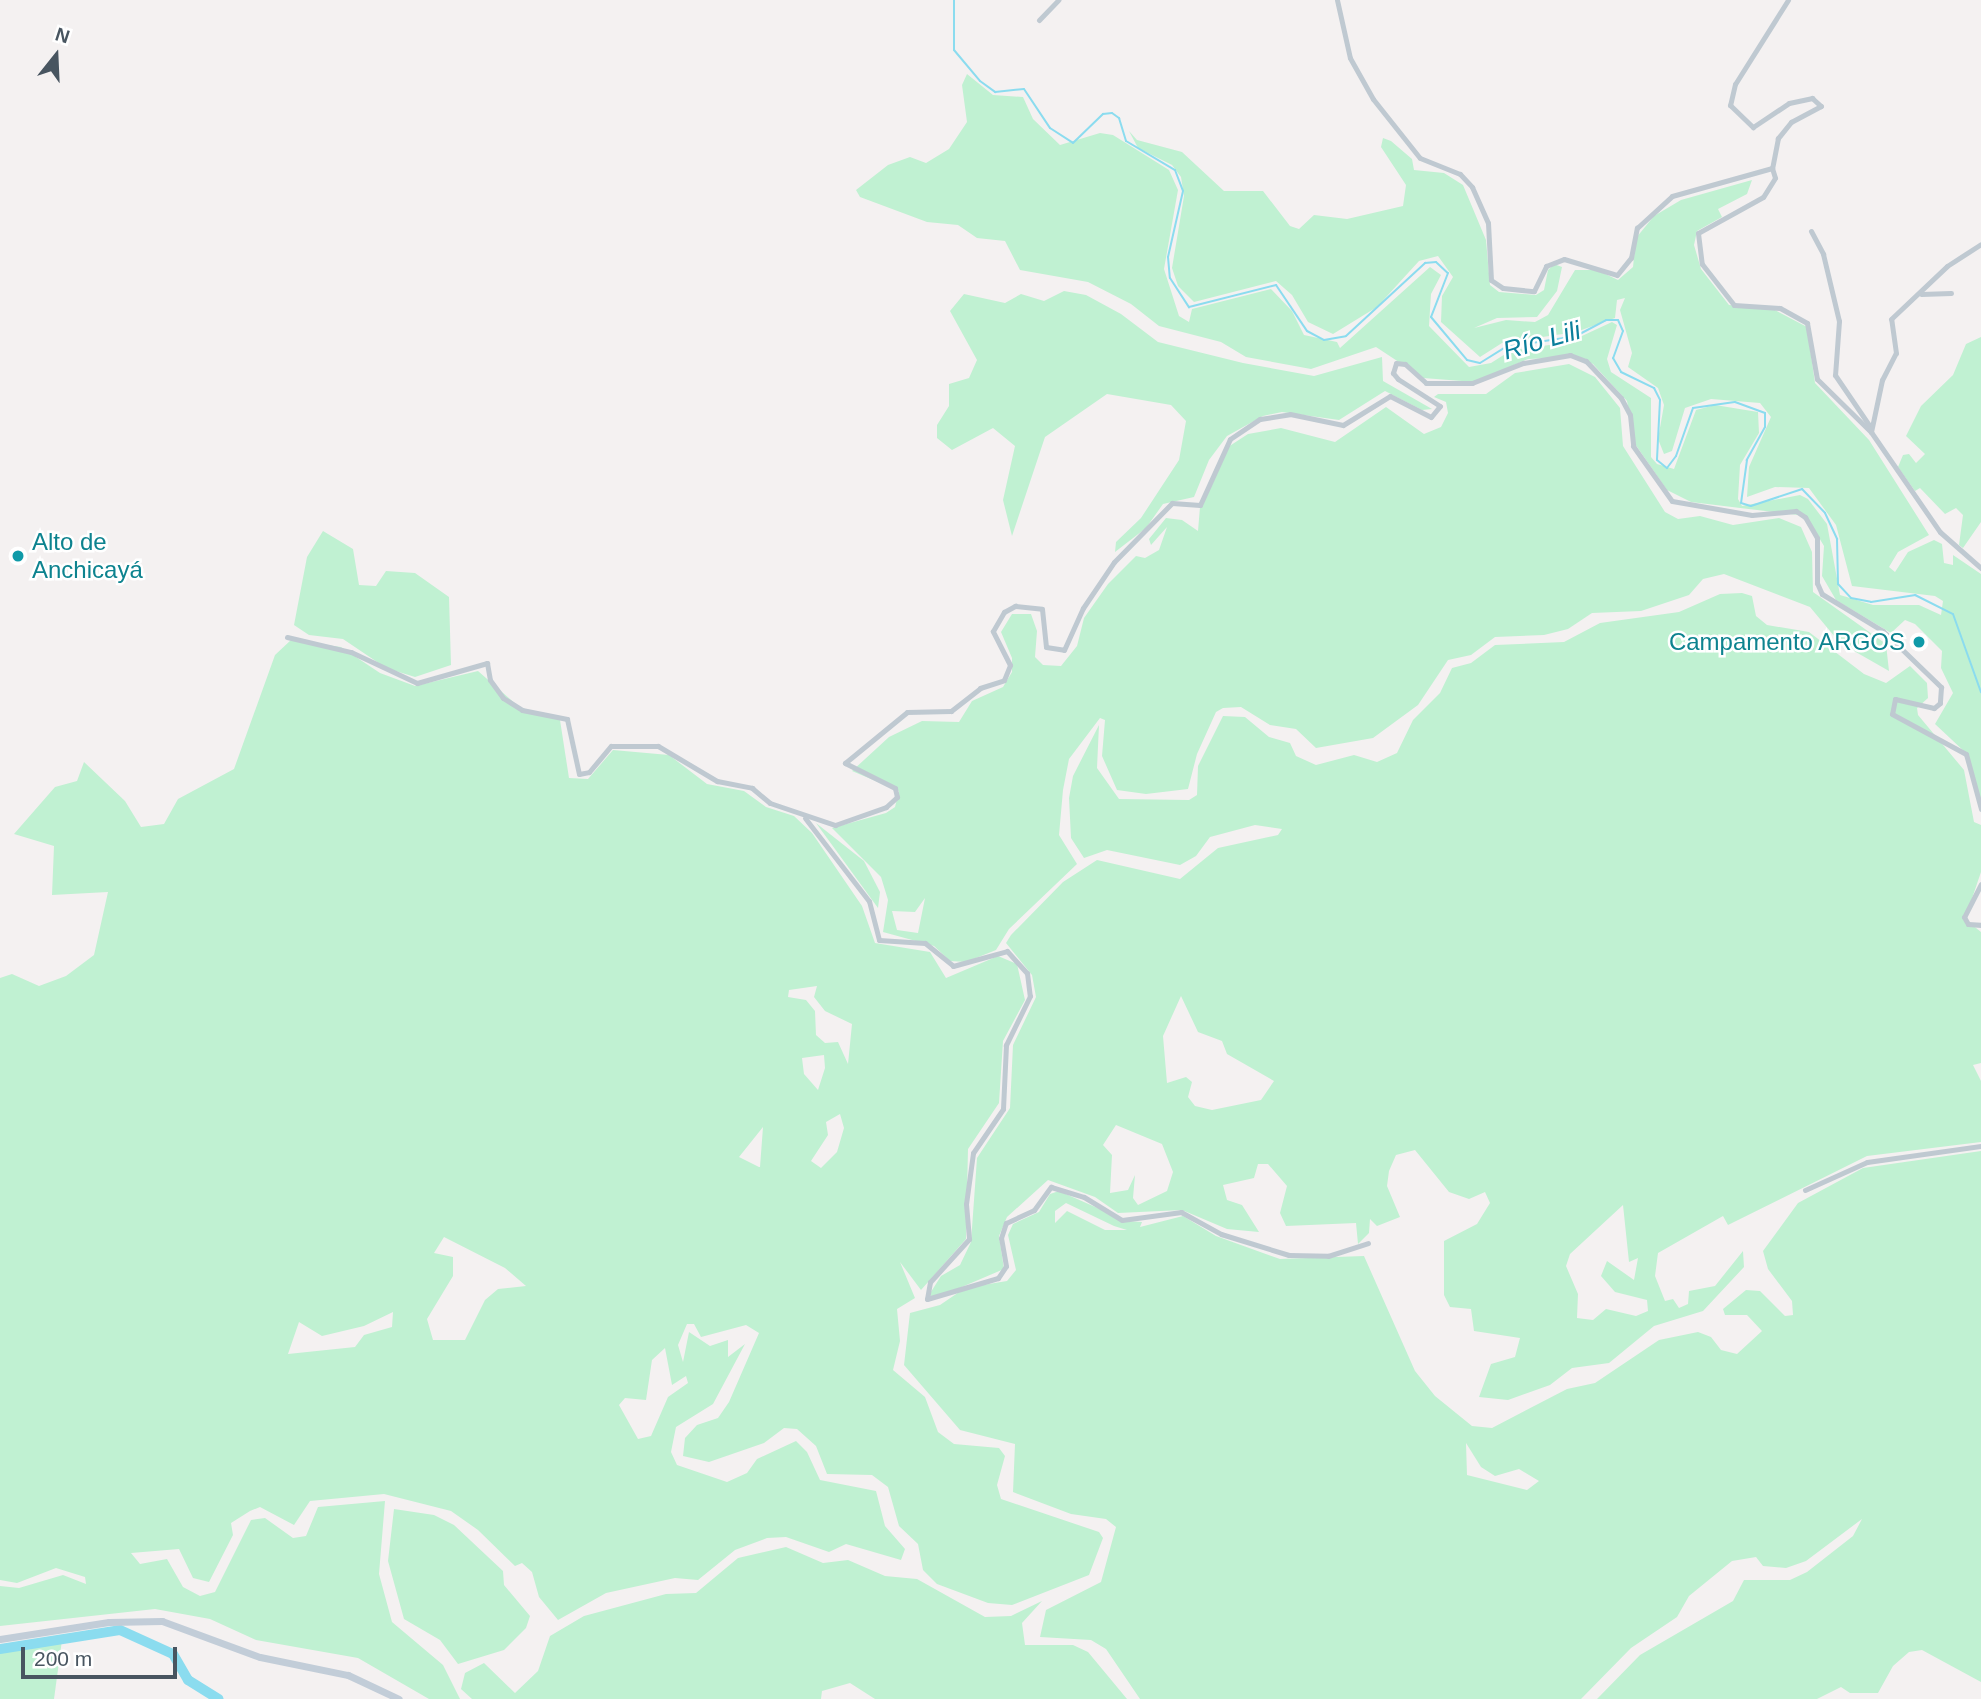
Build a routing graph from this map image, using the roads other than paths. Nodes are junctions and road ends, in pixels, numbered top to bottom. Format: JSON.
{"nodes":[{"id":1,"x":1058,"y":0,"type":"edge"},
{"id":2,"x":1337,"y":0,"type":"edge"},
{"id":3,"x":1788,"y":0,"type":"edge"},
{"id":4,"x":1039,"y":20,"type":"dead end"},
{"id":5,"x":1772,"y":168,"type":"junction"},
{"id":6,"x":1811,"y":231,"type":"dead end"},
{"id":7,"x":1981,"y":244,"type":"edge"},
{"id":8,"x":1951,"y":293,"type":"dead end"},
{"id":9,"x":1921,"y":294,"type":"junction"},
{"id":10,"x":1871,"y":430,"type":"junction"},
{"id":11,"x":1981,"y":568,"type":"edge"},
{"id":12,"x":287,"y":637,"type":"dead end"},
{"id":13,"x":1981,"y":809,"type":"edge"},
{"id":14,"x":802,"y":815,"type":"junction"},
{"id":15,"x":1981,"y":884,"type":"edge"},
{"id":16,"x":1981,"y":925,"type":"edge"},
{"id":17,"x":1981,"y":1146,"type":"edge"},
{"id":18,"x":1805,"y":1190,"type":"dead end"},
{"id":19,"x":1368,"y":1243,"type":"dead end"},
{"id":20,"x":0,"y":1639,"type":"edge"},
{"id":21,"x":399,"y":1699,"type":"edge"}],
"edges":[{"from":1,"to":4,"type":"street"},
{"from":2,"to":5,"type":"street"},
{"from":3,"to":5,"type":"street"},
{"from":5,"to":10,"type":"street"},
{"from":6,"to":10,"type":"street"},
{"from":7,"to":9,"type":"street"},
{"from":8,"to":9,"type":"street"},
{"from":9,"to":10,"type":"street"},
{"from":10,"to":11,"type":"street"},
{"from":12,"to":14,"type":"street"},
{"from":13,"to":14,"type":"street"},
{"from":14,"to":19,"type":"street"},
{"from":15,"to":16,"type":"street"},
{"from":17,"to":18,"type":"street"},
{"from":20,"to":21,"type":"street"}]}
